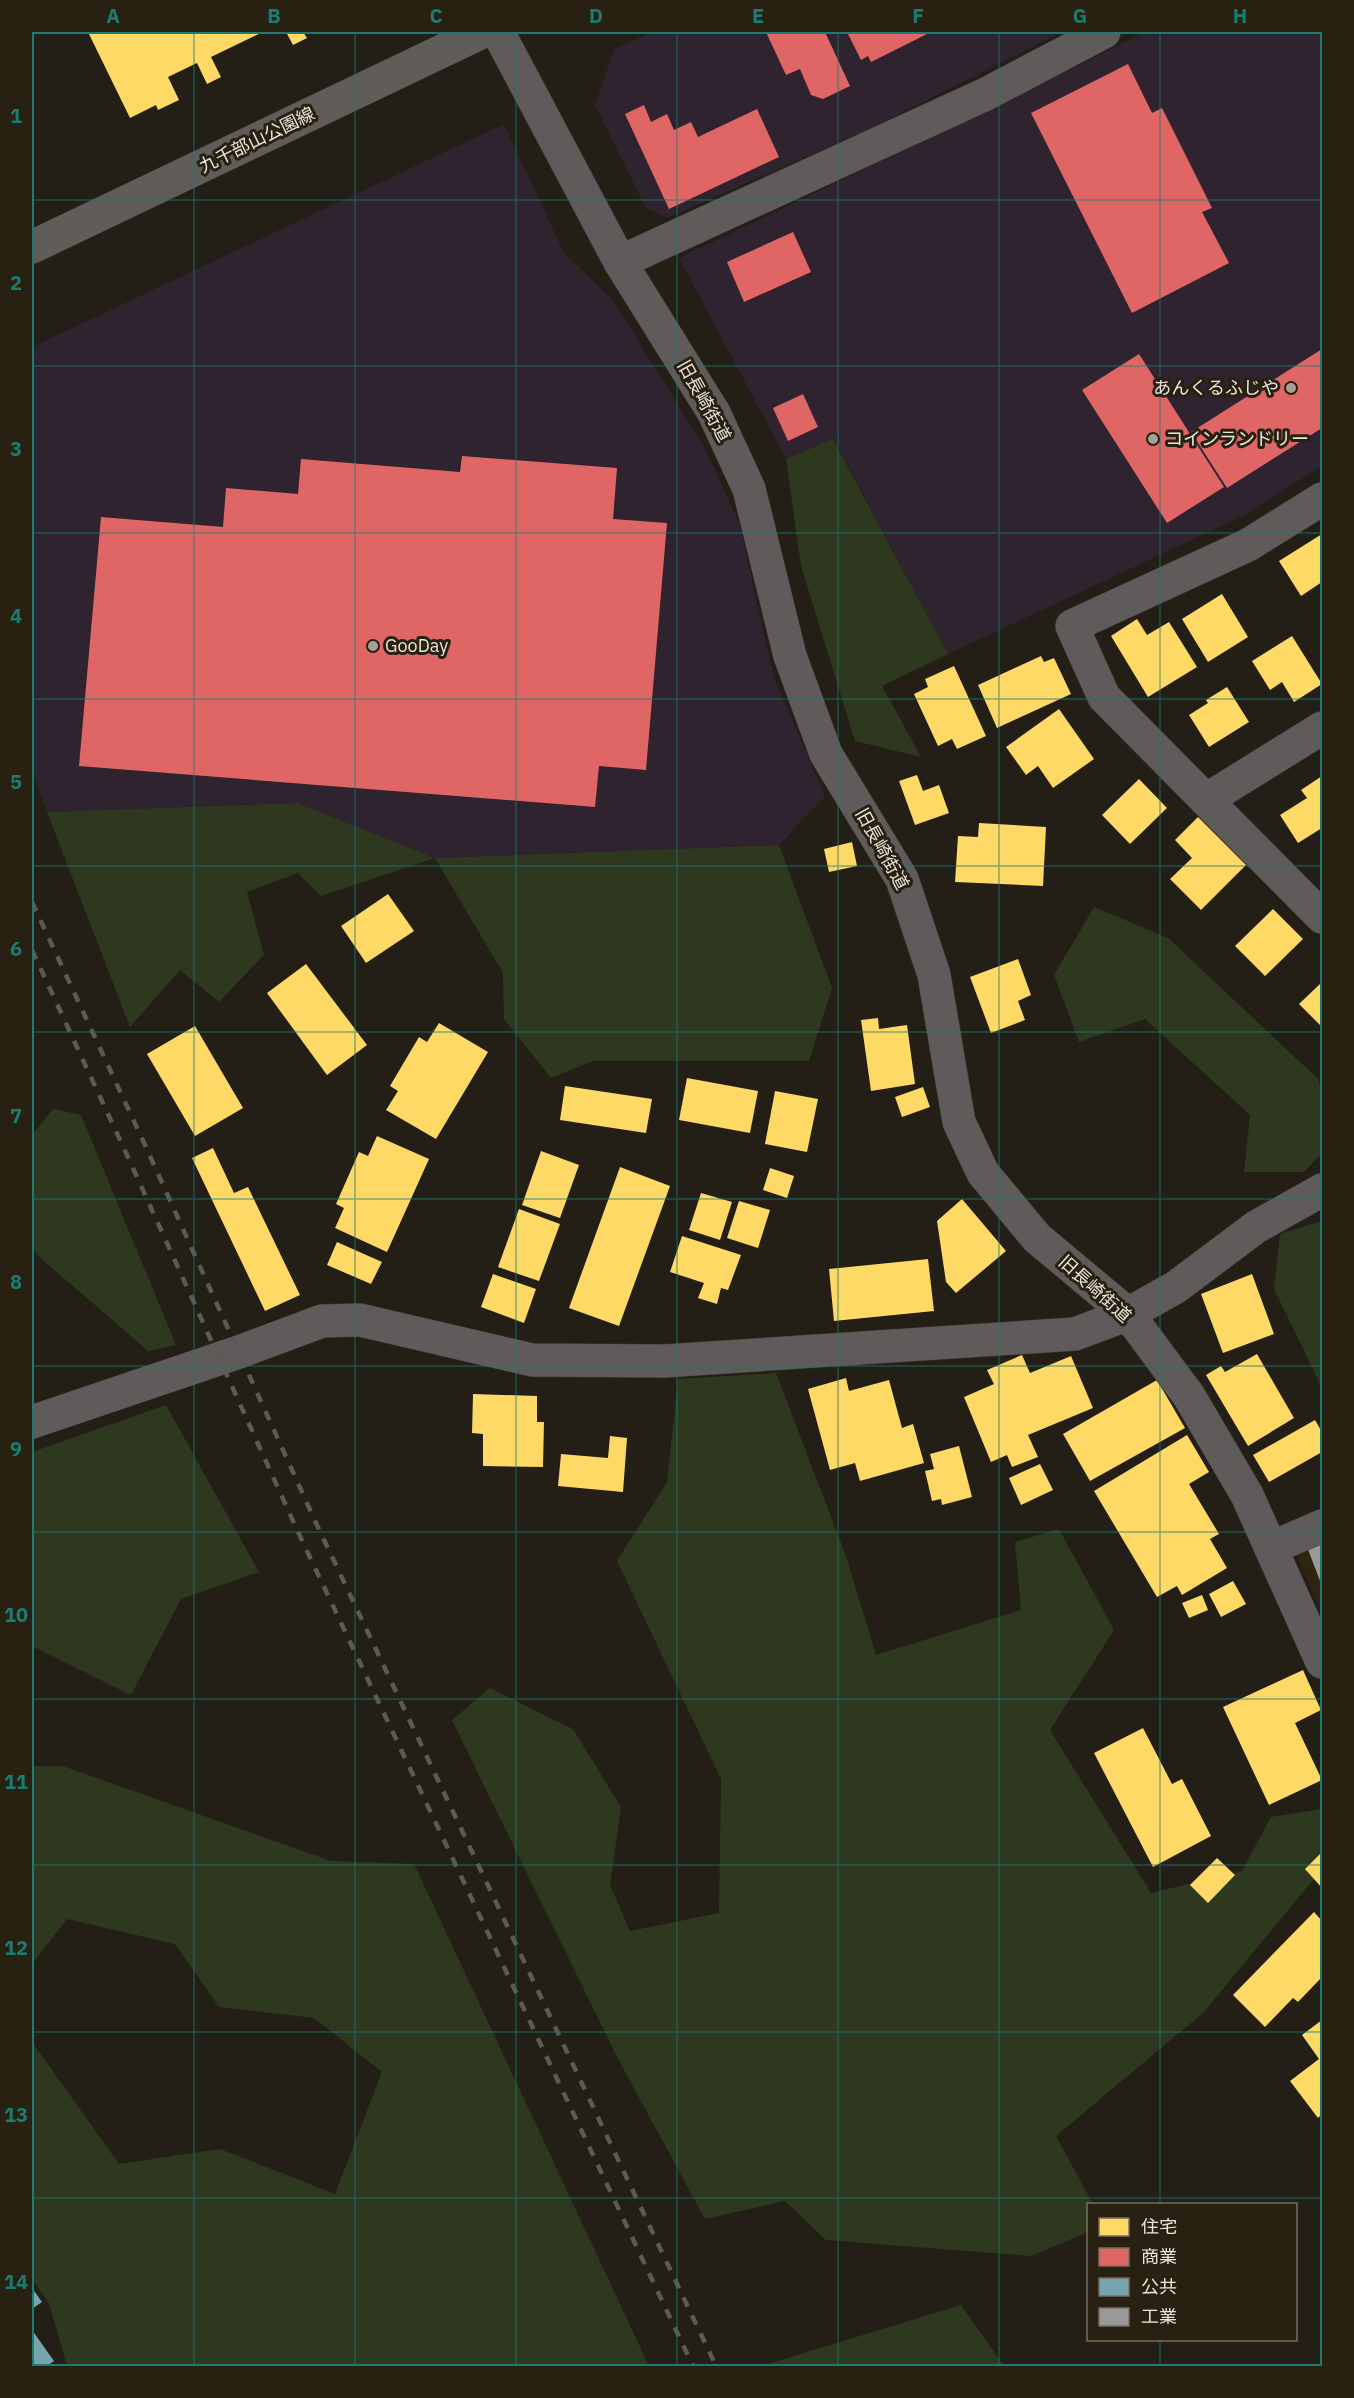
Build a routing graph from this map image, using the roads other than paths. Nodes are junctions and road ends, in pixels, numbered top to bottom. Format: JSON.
{"nodes":[{"id":1,"x":483,"y":32,"type":"edge"},
{"id":2,"x":498,"y":32,"type":"edge"},
{"id":3,"x":1104,"y":32,"type":"edge"},
{"id":4,"x":32,"y":247,"type":"edge"},
{"id":5,"x":620,"y":262,"type":"junction"},
{"id":6,"x":1323,"y":498,"type":"edge"},
{"id":7,"x":1323,"y":728,"type":"edge"},
{"id":8,"x":1206,"y":800,"type":"junction"},
{"id":9,"x":1323,"y":917,"type":"edge"},
{"id":10,"x":1323,"y":1190,"type":"edge"},
{"id":11,"x":1128,"y":1314,"type":"junction"},
{"id":12,"x":32,"y":1422,"type":"edge"},
{"id":13,"x":1323,"y":1526,"type":"edge"},
{"id":14,"x":1271,"y":1548,"type":"junction"},
{"id":15,"x":1323,"y":1662,"type":"edge"}],
"edges":[{"from":1,"to":4,"type":"main road","name":"九千部山公園線"},
{"from":2,"to":5,"type":"street","name":"旧長崎街道"},
{"from":3,"to":5,"type":"street"},
{"from":5,"to":11,"type":"street","name":"旧長崎街道"},
{"from":6,"to":8,"type":"street"},
{"from":7,"to":8,"type":"street"},
{"from":8,"to":9,"type":"street"},
{"from":10,"to":11,"type":"street"},
{"from":11,"to":12,"type":"street"},
{"from":11,"to":14,"type":"street","name":"旧長崎街道"},
{"from":13,"to":14,"type":"street"},
{"from":14,"to":15,"type":"street","name":"旧長崎街道"}]}
